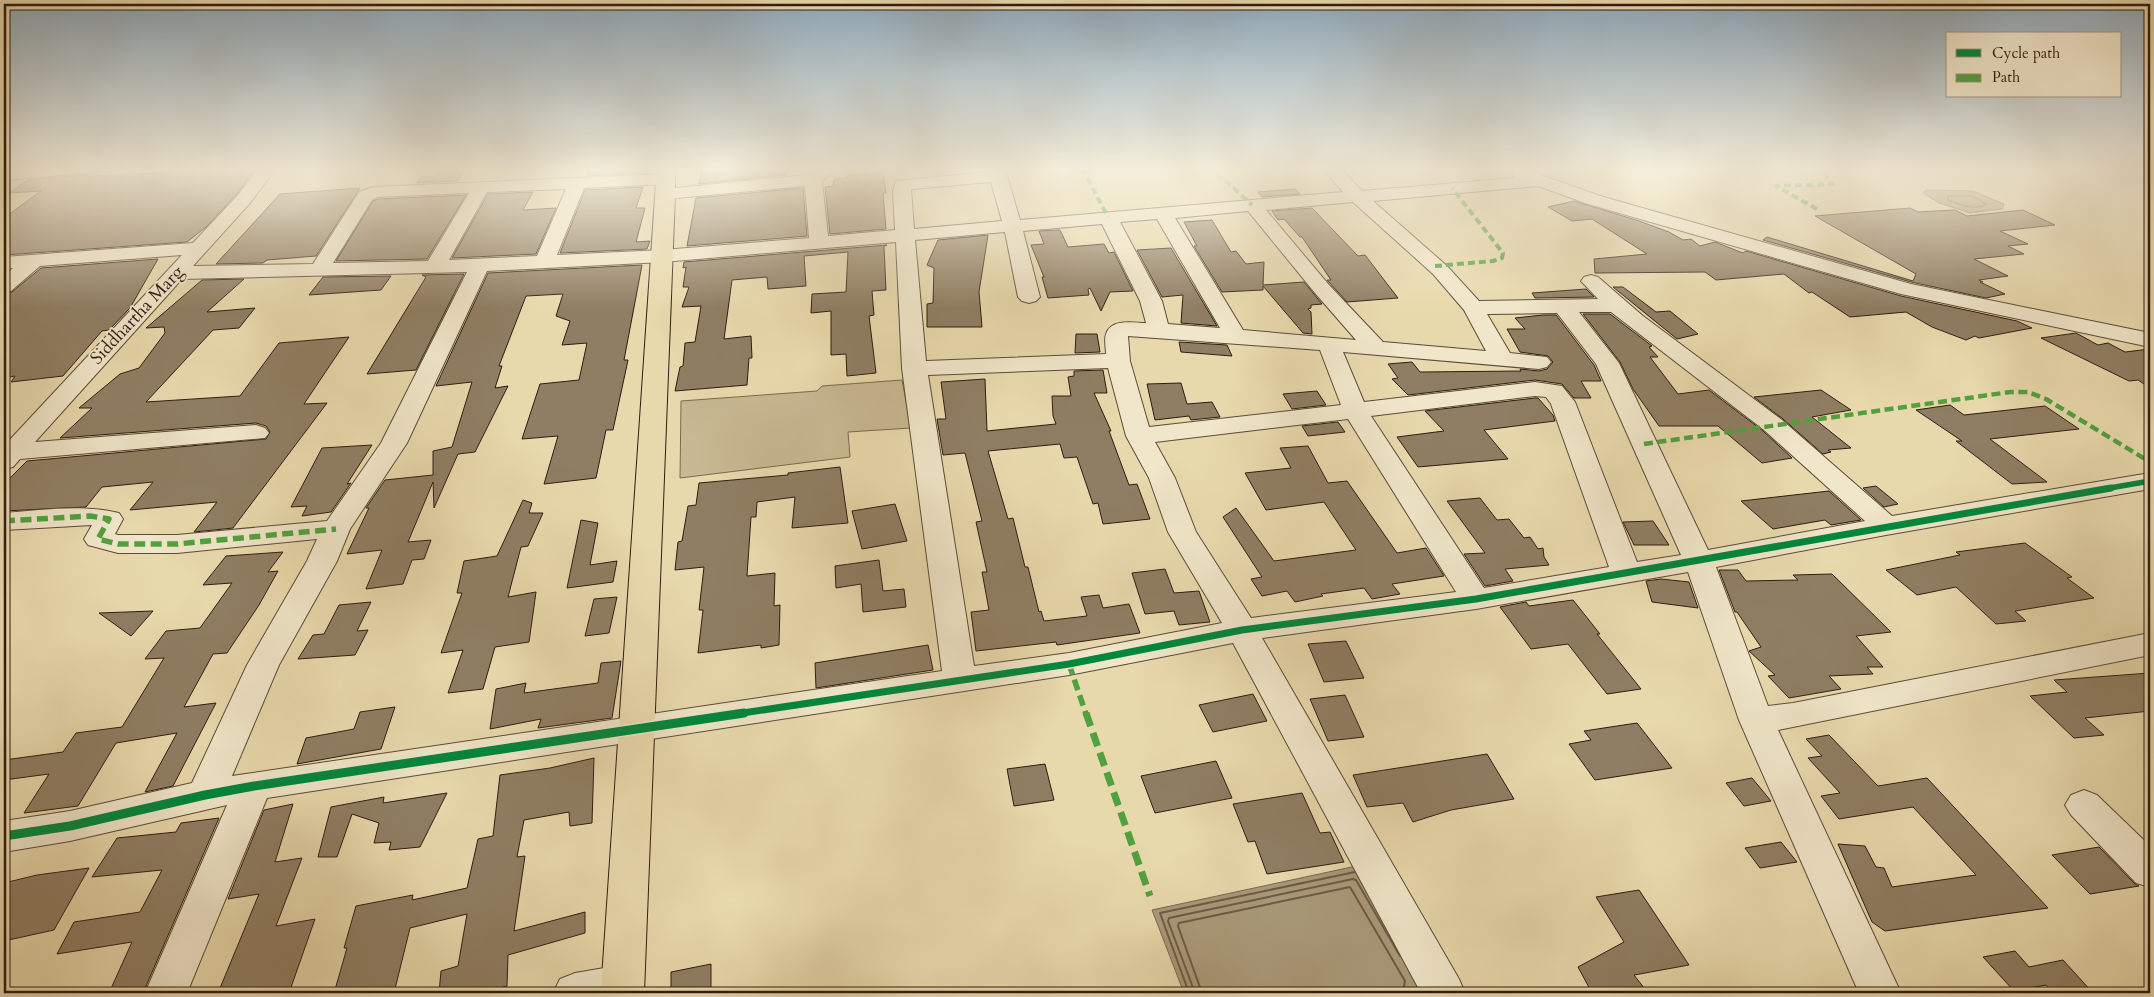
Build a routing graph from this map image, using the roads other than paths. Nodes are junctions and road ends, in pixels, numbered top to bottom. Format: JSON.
{"nodes":[{"id":1,"x":228,"y":215,"type":"edge"},
{"id":2,"x":353,"y":215,"type":"edge"},
{"id":3,"x":465,"y":215,"type":"edge"},
{"id":4,"x":566,"y":215,"type":"edge"},
{"id":5,"x":665,"y":215,"type":"edge"},
{"id":6,"x":816,"y":215,"type":"edge"},
{"id":7,"x":904,"y":215,"type":"edge"},
{"id":8,"x":1009,"y":215,"type":"edge"},
{"id":9,"x":1142,"y":215,"type":"edge"},
{"id":10,"x":1164,"y":215,"type":"edge"},
{"id":11,"x":1260,"y":215,"type":"edge"},
{"id":12,"x":1378,"y":215,"type":"edge"},
{"id":13,"x":1645,"y":215,"type":"edge"},
{"id":14,"x":1108,"y":217,"type":"junction"},
{"id":15,"x":1013,"y":227,"type":"junction"},
{"id":16,"x":906,"y":235,"type":"junction"},
{"id":17,"x":819,"y":241,"type":"junction"},
{"id":18,"x":199,"y":248,"type":"junction"},
{"id":19,"x":663,"y":256,"type":"junction"},
{"id":20,"x":34,"y":261,"type":"junction"},
{"id":21,"x":544,"y":262,"type":"junction"},
{"id":22,"x":4,"y":263,"type":"edge"},
{"id":23,"x":480,"y":265,"type":"junction"},
{"id":24,"x":435,"y":267,"type":"junction"},
{"id":25,"x":319,"y":270,"type":"junction"},
{"id":26,"x":176,"y":273,"type":"junction"},
{"id":27,"x":1591,"y":281,"type":"dead end"},
{"id":28,"x":4,"y":287,"type":"edge"},
{"id":29,"x":1029,"y":296,"type":"dead end"},
{"id":30,"x":1562,"y":305,"type":"junction"},
{"id":31,"x":1616,"y":305,"type":"junction"},
{"id":32,"x":1474,"y":308,"type":"junction"},
{"id":33,"x":1159,"y":330,"type":"junction"},
{"id":34,"x":1236,"y":337,"type":"junction"},
{"id":35,"x":2150,"y":340,"type":"edge"},
{"id":36,"x":1329,"y":344,"type":"junction"},
{"id":37,"x":1376,"y":348,"type":"junction"},
{"id":38,"x":1502,"y":359,"type":"junction"},
{"id":39,"x":1118,"y":361,"type":"junction"},
{"id":40,"x":1539,"y":362,"type":"dead end"},
{"id":41,"x":914,"y":368,"type":"junction"},
{"id":42,"x":1356,"y":412,"type":"junction"},
{"id":43,"x":256,"y":433,"type":"dead end"},
{"id":44,"x":1139,"y":436,"type":"junction"},
{"id":45,"x":11,"y":448,"type":"edge"},
{"id":46,"x":2150,"y":482,"type":"edge"},
{"id":47,"x":4,"y":522,"type":"edge"},
{"id":48,"x":1886,"y":526,"type":"junction"},
{"id":49,"x":336,"y":529,"type":"junction"},
{"id":50,"x":1699,"y":562,"type":"junction"},
{"id":51,"x":1627,"y":574,"type":"junction"},
{"id":52,"x":1476,"y":599,"type":"junction"},
{"id":53,"x":1242,"y":630,"type":"junction"},
{"id":54,"x":2150,"y":644,"type":"edge"},
{"id":55,"x":960,"y":680,"type":"junction"},
{"id":56,"x":1756,"y":720,"type":"junction"},
{"id":57,"x":636,"y":728,"type":"junction"},
{"id":58,"x":254,"y":786,"type":"junction"},
{"id":59,"x":205,"y":795,"type":"junction"},
{"id":60,"x":2084,"y":806,"type":"dead end"},
{"id":61,"x":4,"y":836,"type":"edge"},
{"id":62,"x":2150,"y":871,"type":"edge"},
{"id":63,"x":622,"y":989,"type":"edge"},
{"id":64,"x":166,"y":993,"type":"edge"},
{"id":65,"x":575,"y":993,"type":"edge"},
{"id":66,"x":1444,"y":993,"type":"edge"},
{"id":67,"x":1880,"y":993,"type":"edge"}],
"edges":[{"from":1,"to":18,"type":"street","name":"Siddhartha Marg"},
{"from":2,"to":25,"type":"street"},
{"from":3,"to":24,"type":"street"},
{"from":4,"to":21,"type":"street"},
{"from":5,"to":19,"type":"main road"},
{"from":6,"to":17,"type":"street"},
{"from":7,"to":16,"type":"street"},
{"from":8,"to":15,"type":"street"},
{"from":9,"to":14,"type":"street"},
{"from":10,"to":34,"type":"street"},
{"from":11,"to":37,"type":"street"},
{"from":12,"to":32,"type":"street"},
{"from":13,"to":35,"type":"street"},
{"from":14,"to":15,"type":"street"},
{"from":14,"to":33,"type":"street"},
{"from":15,"to":16,"type":"street"},
{"from":15,"to":29,"type":"street"},
{"from":16,"to":17,"type":"street"},
{"from":16,"to":41,"type":"street"},
{"from":17,"to":19,"type":"street"},
{"from":18,"to":20,"type":"street"},
{"from":18,"to":26,"type":"street","name":"Siddhartha Marg"},
{"from":19,"to":21,"type":"street"},
{"from":19,"to":57,"type":"main road"},
{"from":20,"to":22,"type":"street"},
{"from":20,"to":28,"type":"street"},
{"from":21,"to":23,"type":"street"},
{"from":23,"to":24,"type":"street"},
{"from":23,"to":49,"type":"street"},
{"from":24,"to":25,"type":"street"},
{"from":25,"to":26,"type":"street"},
{"from":26,"to":45,"type":"street","name":"Siddhartha Marg"},
{"from":27,"to":31,"type":"street"},
{"from":30,"to":31,"type":"street"},
{"from":30,"to":32,"type":"street"},
{"from":30,"to":50,"type":"street"},
{"from":31,"to":48,"type":"street"},
{"from":32,"to":38,"type":"street"},
{"from":33,"to":34,"type":"street"},
{"from":33,"to":39,"type":"street"},
{"from":34,"to":36,"type":"street"},
{"from":36,"to":37,"type":"street"},
{"from":36,"to":42,"type":"street"},
{"from":37,"to":38,"type":"street"},
{"from":38,"to":40,"type":"street"},
{"from":39,"to":41,"type":"street"},
{"from":39,"to":44,"type":"street"},
{"from":41,"to":55,"type":"street"},
{"from":42,"to":44,"type":"street"},
{"from":42,"to":51,"type":"street"},
{"from":42,"to":52,"type":"street"},
{"from":43,"to":45,"type":"street"},
{"from":44,"to":53,"type":"street"},
{"from":46,"to":48,"type":"street"},
{"from":47,"to":49,"type":"street"},
{"from":48,"to":50,"type":"street"},
{"from":49,"to":59,"type":"street"},
{"from":50,"to":51,"type":"street"},
{"from":50,"to":56,"type":"street"},
{"from":51,"to":52,"type":"street"},
{"from":52,"to":53,"type":"street"},
{"from":53,"to":55,"type":"street"},
{"from":53,"to":66,"type":"street"},
{"from":54,"to":56,"type":"street"},
{"from":55,"to":57,"type":"street"},
{"from":56,"to":67,"type":"street"},
{"from":57,"to":58,"type":"street"},
{"from":57,"to":63,"type":"main road"},
{"from":58,"to":59,"type":"street"},
{"from":58,"to":64,"type":"street"},
{"from":59,"to":61,"type":"street"},
{"from":60,"to":62,"type":"street"},
{"from":63,"to":65,"type":"street"}]}
